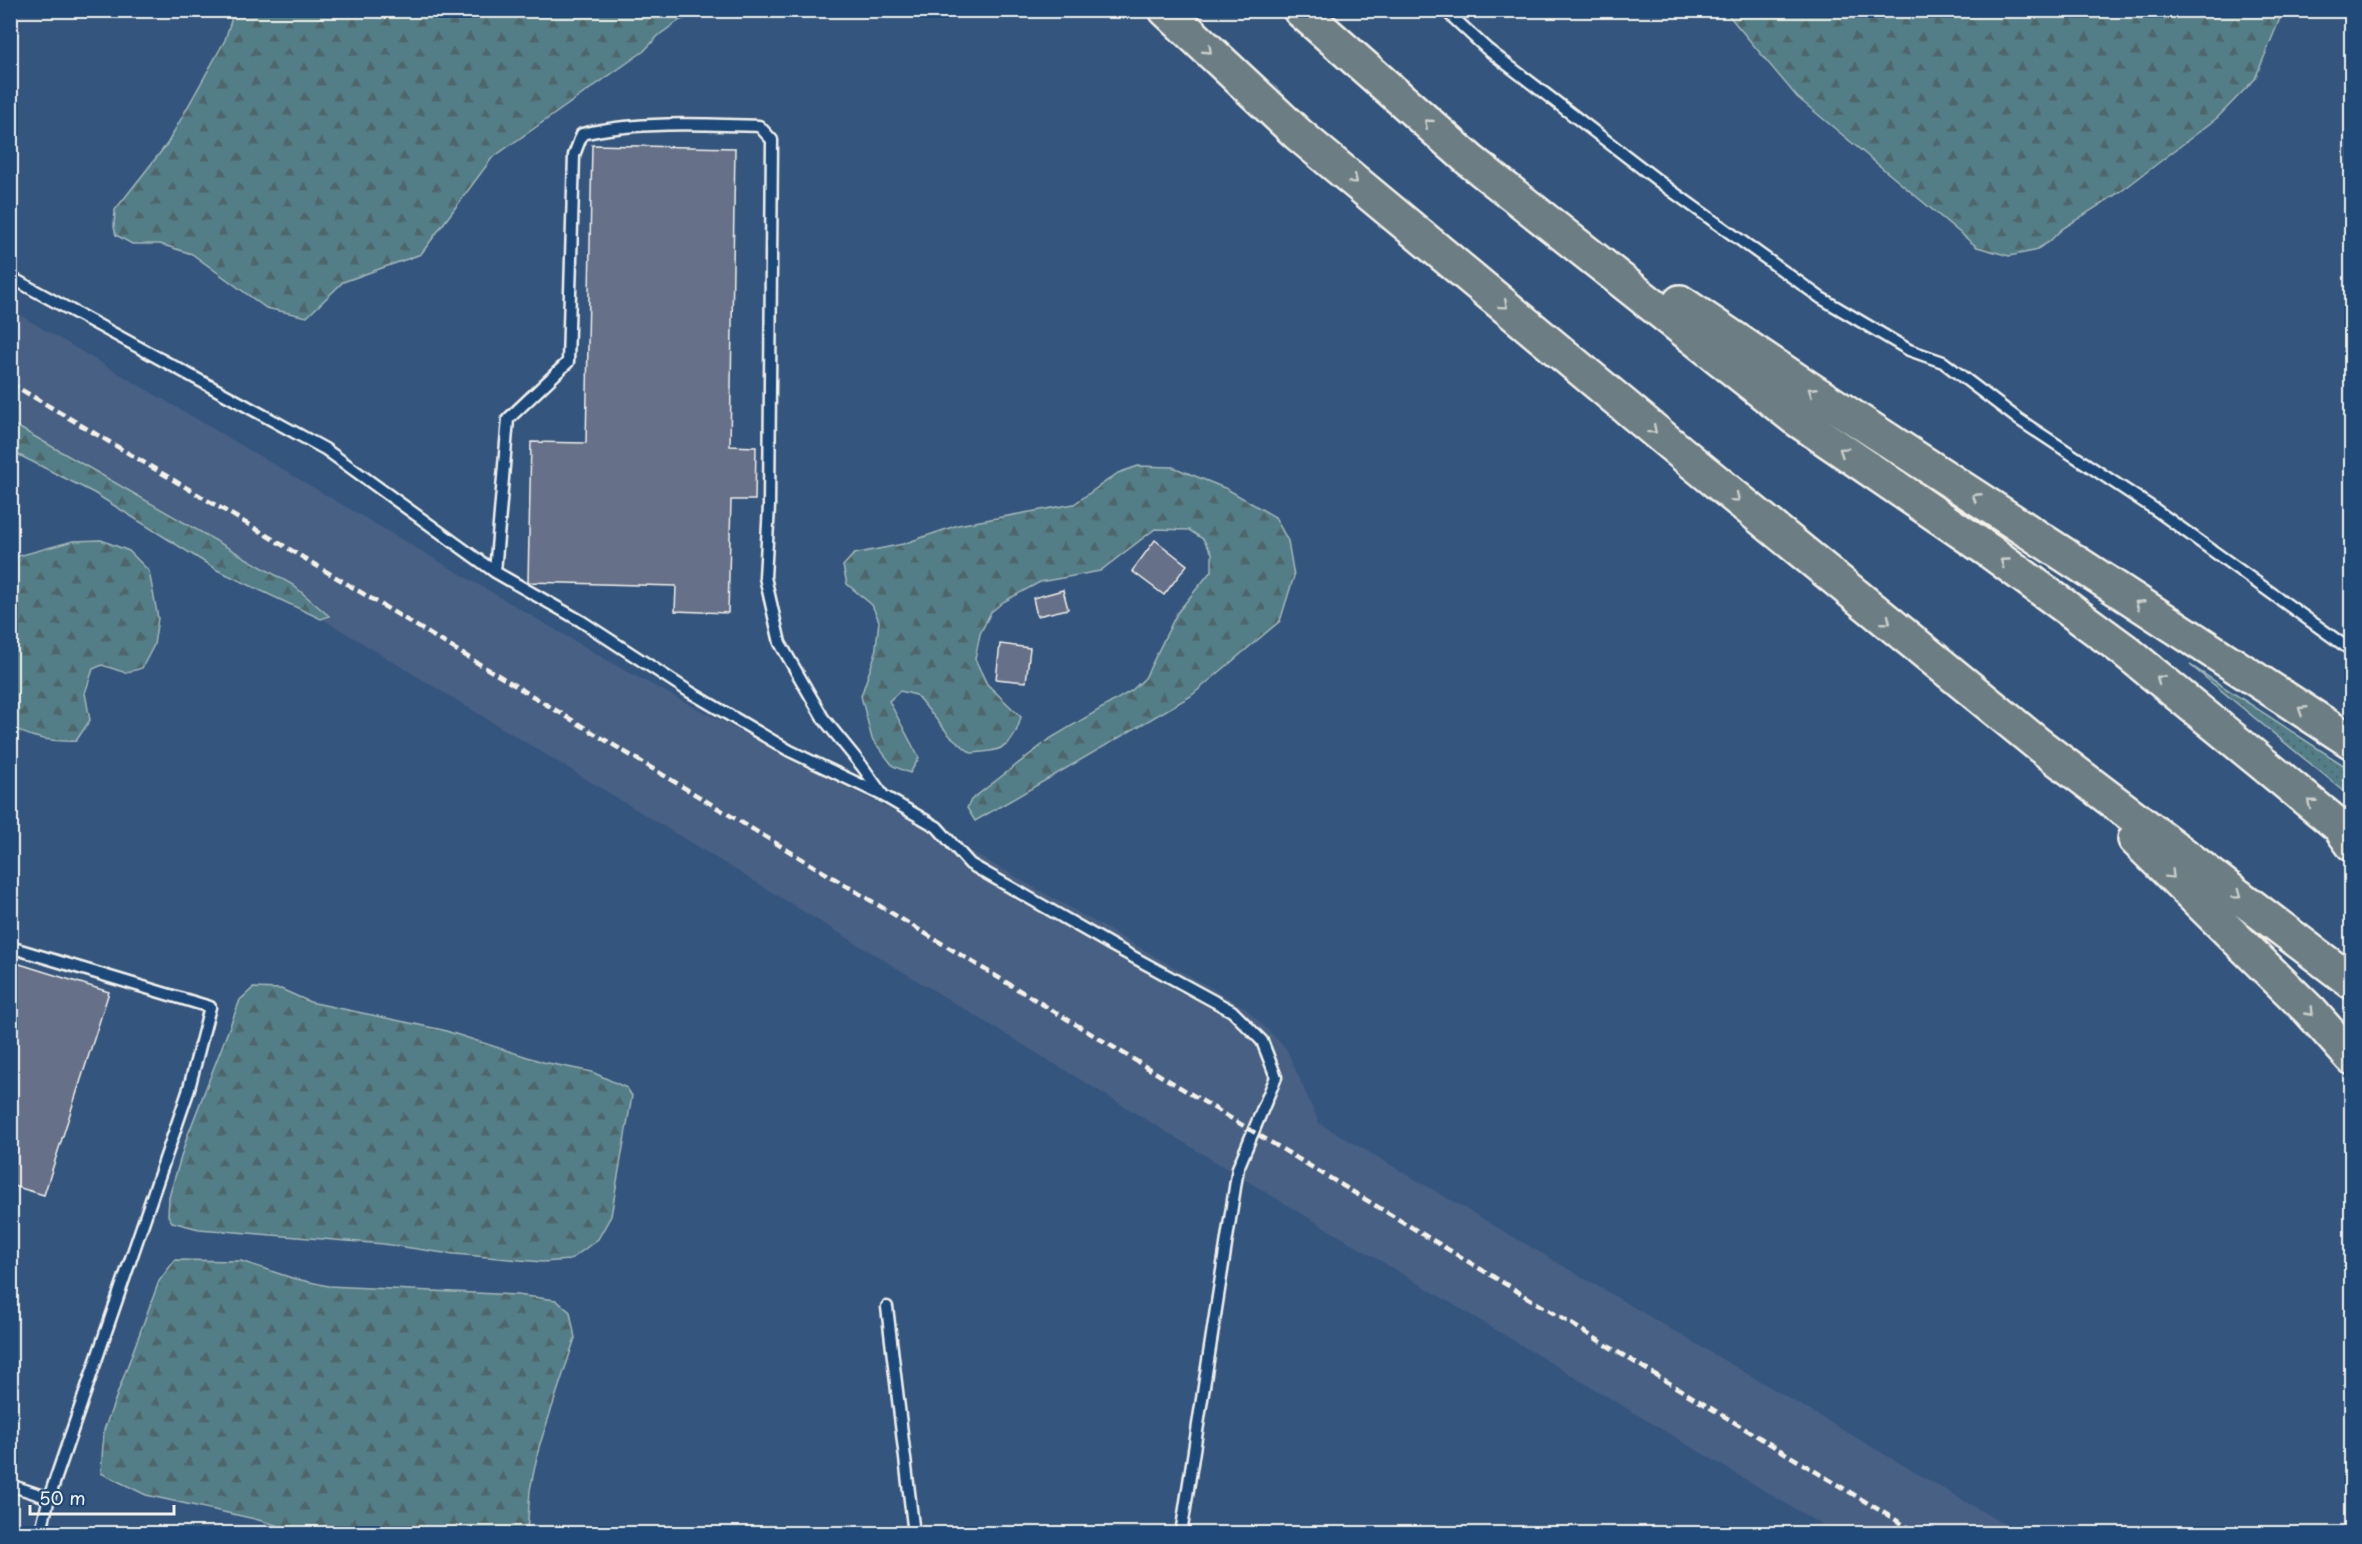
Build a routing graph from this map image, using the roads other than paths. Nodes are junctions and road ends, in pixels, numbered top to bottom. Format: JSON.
{"nodes":[{"id":1,"x":1166,"y":10,"type":"edge"},
{"id":2,"x":1300,"y":10,"type":"edge"},
{"id":3,"x":1445,"y":10,"type":"edge"},
{"id":4,"x":1472,"y":162,"type":"junction"},
{"id":5,"x":10,"y":277,"type":"edge"},
{"id":6,"x":495,"y":572,"type":"junction"},
{"id":7,"x":2352,"y":651,"type":"edge"},
{"id":8,"x":2352,"y":742,"type":"edge"},
{"id":9,"x":2039,"y":745,"type":"junction"},
{"id":10,"x":882,"y":795,"type":"junction"},
{"id":11,"x":2352,"y":844,"type":"edge"},
{"id":12,"x":10,"y":947,"type":"edge"},
{"id":13,"x":2352,"y":982,"type":"edge"},
{"id":14,"x":2352,"y":1058,"type":"edge"},
{"id":15,"x":887,"y":1306,"type":"dead end"},
{"id":16,"x":10,"y":1485,"type":"edge"},
{"id":17,"x":49,"y":1498,"type":"junction"},
{"id":18,"x":40,"y":1533,"type":"edge"},
{"id":19,"x":914,"y":1533,"type":"edge"},
{"id":20,"x":1181,"y":1533,"type":"edge"}],
"edges":[{"from":1,"to":9,"type":"highway","one_way":true},
{"from":4,"to":2,"type":"highway","one_way":true},
{"from":3,"to":7,"type":"lane"},
{"from":8,"to":4,"type":"highway","one_way":true},
{"from":11,"to":4,"type":"highway","one_way":true},
{"from":5,"to":6,"type":"lane"},
{"from":6,"to":10,"type":"lane"},
{"from":6,"to":10,"type":"lane"},
{"from":9,"to":13,"type":"highway","one_way":true},
{"from":9,"to":14,"type":"highway","one_way":true},
{"from":10,"to":20,"type":"lane"},
{"from":12,"to":17,"type":"lane"},
{"from":15,"to":19,"type":"lane"},
{"from":16,"to":17,"type":"lane"},
{"from":17,"to":18,"type":"lane"}]}
